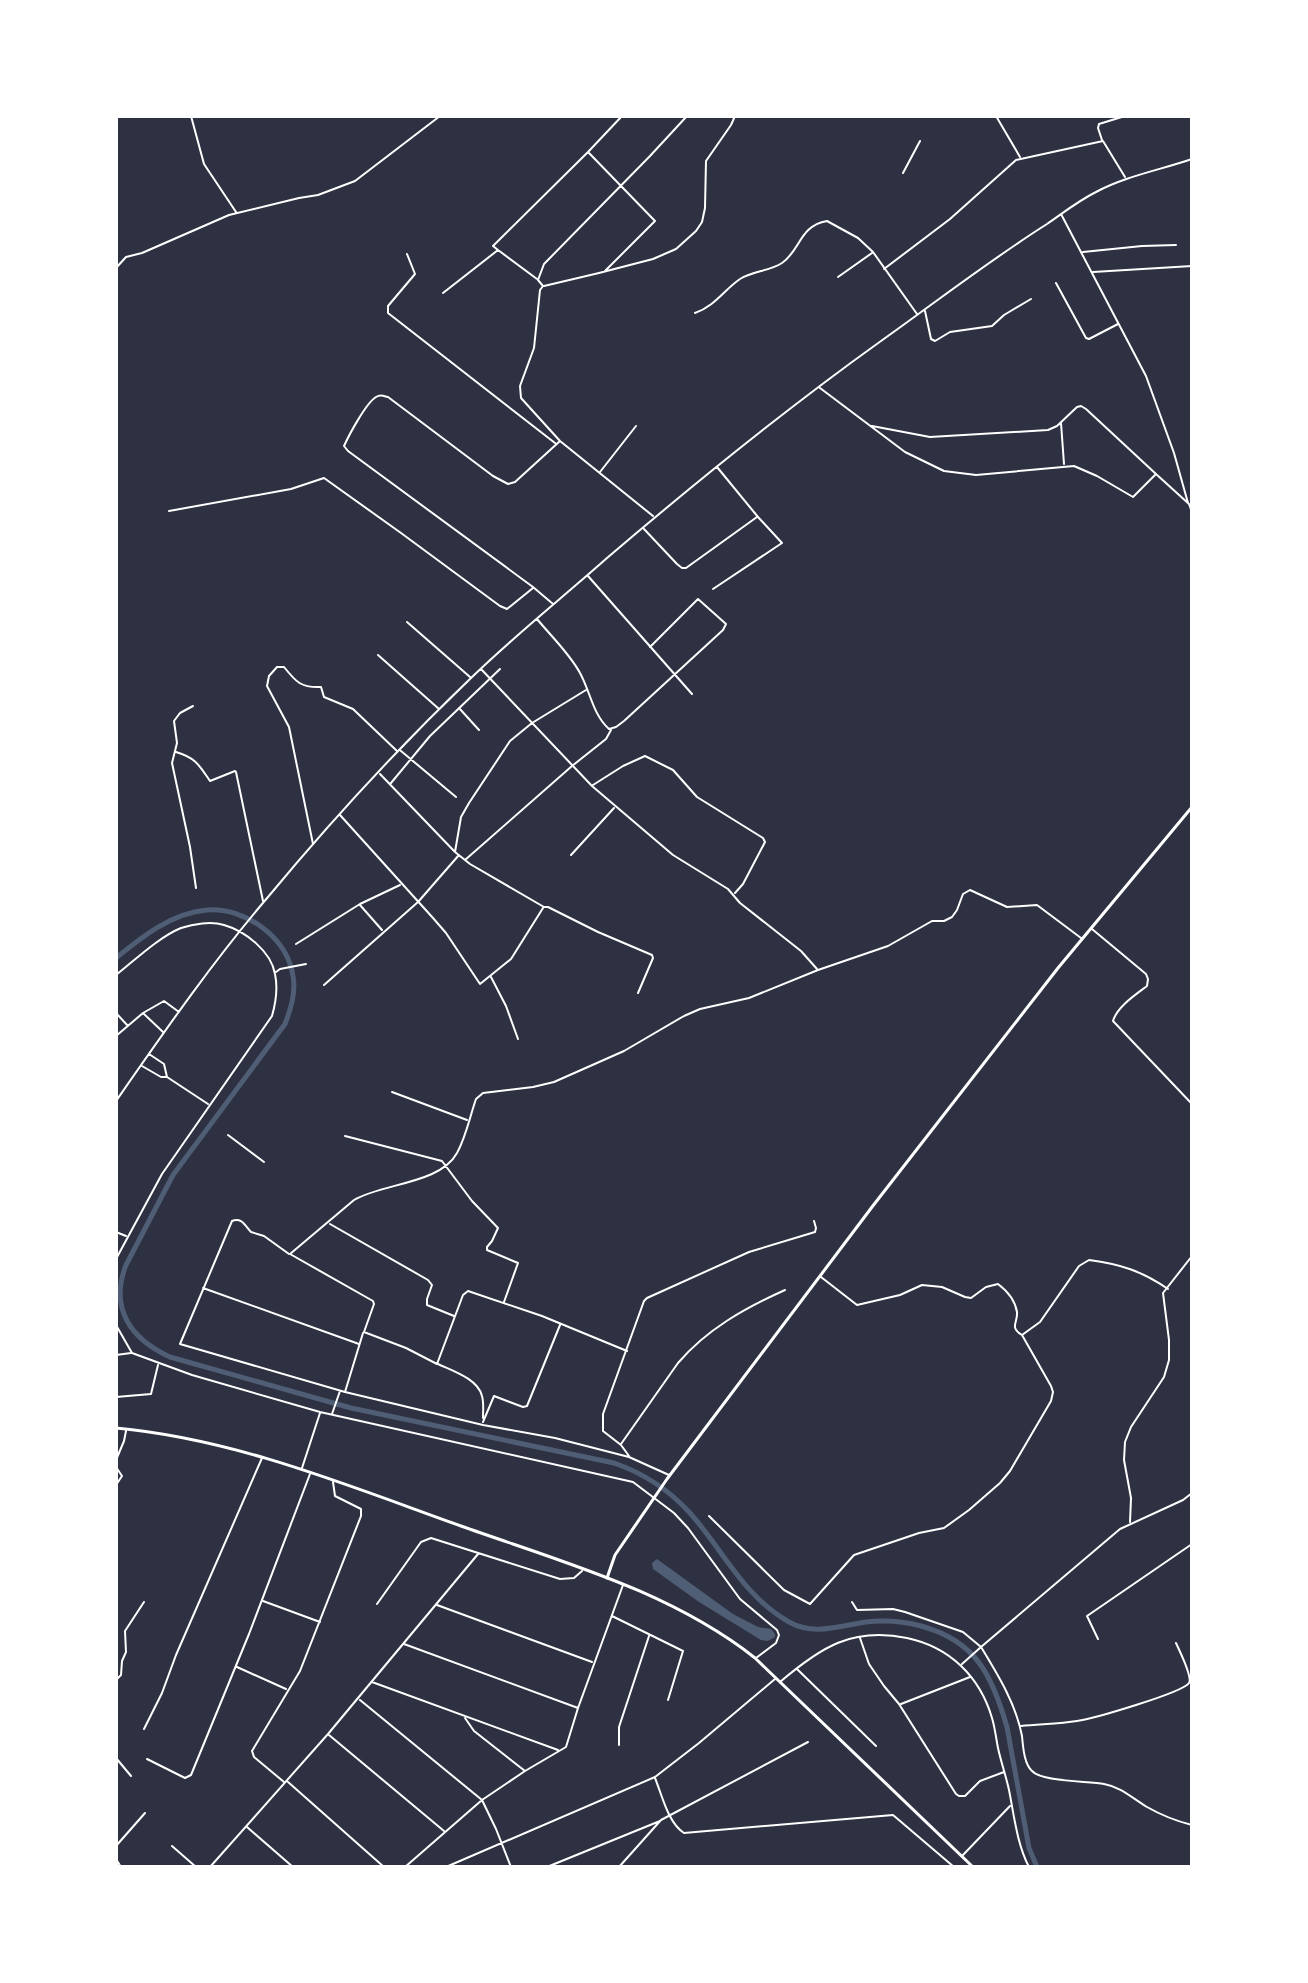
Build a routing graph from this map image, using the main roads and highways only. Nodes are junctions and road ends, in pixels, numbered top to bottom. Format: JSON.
{"nodes":[{"id":1,"x":1192,"y":807,"type":"edge"},
{"id":2,"x":116,"y":1428,"type":"edge"},
{"id":3,"x":607,"y":1578,"type":"junction"},
{"id":4,"x":973,"y":1867,"type":"edge"}],
"edges":[{"from":1,"to":3,"type":"main road"},
{"from":2,"to":3,"type":"main road"},
{"from":3,"to":4,"type":"main road"}]}
